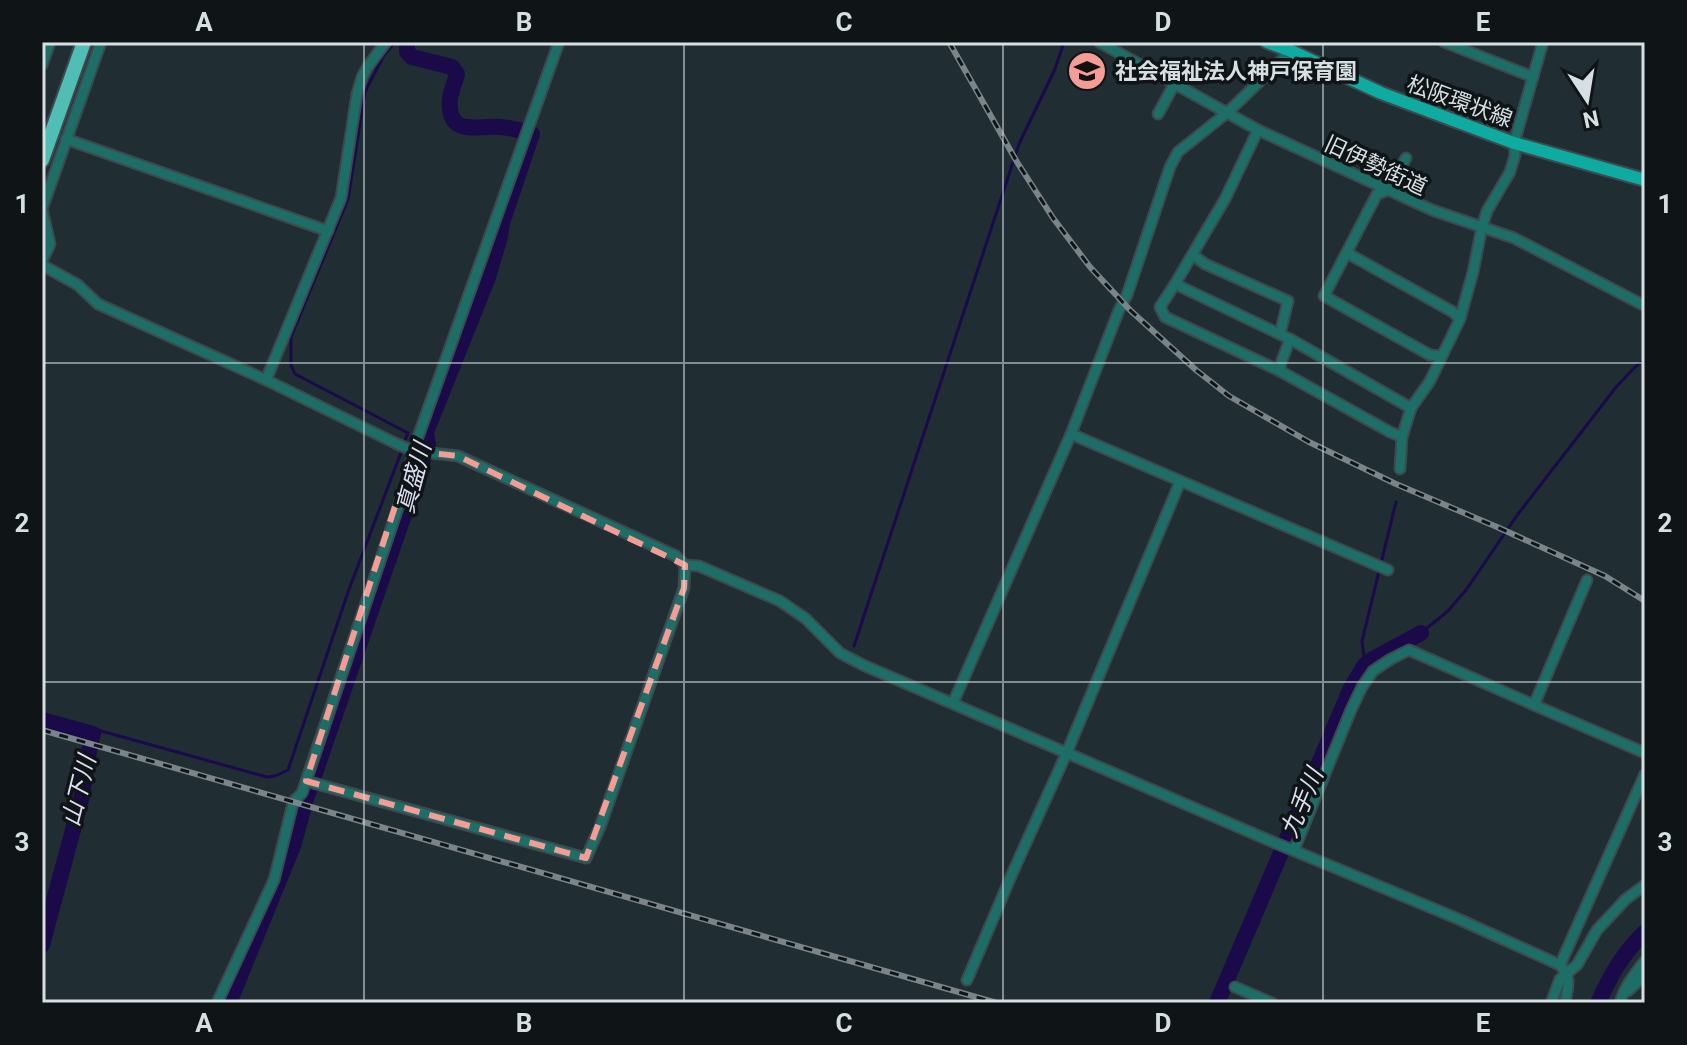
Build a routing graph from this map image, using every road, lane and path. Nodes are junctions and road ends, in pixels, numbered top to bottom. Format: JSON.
{"nodes":[{"id":1,"x":50,"y":42,"type":"edge"},
{"id":2,"x":84,"y":42,"type":"edge"},
{"id":3,"x":101,"y":42,"type":"edge"},
{"id":4,"x":386,"y":42,"type":"edge"},
{"id":5,"x":559,"y":42,"type":"edge"},
{"id":6,"x":1099,"y":42,"type":"edge"},
{"id":7,"x":1267,"y":42,"type":"edge"},
{"id":8,"x":1444,"y":42,"type":"edge"},
{"id":9,"x":1543,"y":42,"type":"edge"},
{"id":10,"x":1295,"y":46,"type":"edge"},
{"id":11,"x":42,"y":65,"type":"edge"},
{"id":12,"x":1533,"y":77,"type":"junction"},
{"id":13,"x":1175,"y":83,"type":"junction"},
{"id":14,"x":1228,"y":112,"type":"junction"},
{"id":15,"x":1158,"y":114,"type":"dead end"},
{"id":16,"x":1258,"y":130,"type":"junction"},
{"id":17,"x":66,"y":139,"type":"junction"},
{"id":18,"x":1514,"y":143,"type":"junction"},
{"id":19,"x":1406,"y":158,"type":"dead end"},
{"id":20,"x":42,"y":160,"type":"edge"},
{"id":21,"x":1645,"y":180,"type":"edge"},
{"id":22,"x":1389,"y":190,"type":"junction"},
{"id":23,"x":1482,"y":227,"type":"junction"},
{"id":24,"x":328,"y":231,"type":"junction"},
{"id":25,"x":1347,"y":253,"type":"junction"},
{"id":26,"x":1193,"y":255,"type":"junction"},
{"id":27,"x":42,"y":263,"type":"edge"},
{"id":28,"x":1175,"y":284,"type":"junction"},
{"id":29,"x":1645,"y":306,"type":"edge"},
{"id":30,"x":1460,"y":319,"type":"junction"},
{"id":31,"x":1280,"y":334,"type":"junction"},
{"id":32,"x":1290,"y":339,"type":"junction"},
{"id":33,"x":1441,"y":356,"type":"junction"},
{"id":34,"x":1280,"y":371,"type":"junction"},
{"id":35,"x":266,"y":380,"type":"junction"},
{"id":36,"x":1411,"y":408,"type":"junction"},
{"id":37,"x":1071,"y":434,"type":"junction"},
{"id":38,"x":1402,"y":437,"type":"junction"},
{"id":39,"x":411,"y":450,"type":"junction"},
{"id":40,"x":1400,"y":469,"type":"dead end"},
{"id":41,"x":1180,"y":482,"type":"junction"},
{"id":42,"x":685,"y":565,"type":"junction"},
{"id":43,"x":1388,"y":570,"type":"dead end"},
{"id":44,"x":1587,"y":580,"type":"dead end"},
{"id":45,"x":953,"y":703,"type":"junction"},
{"id":46,"x":1534,"y":705,"type":"junction"},
{"id":47,"x":1067,"y":752,"type":"junction"},
{"id":48,"x":1645,"y":753,"type":"edge"},
{"id":49,"x":1645,"y":774,"type":"edge"},
{"id":50,"x":306,"y":781,"type":"junction"},
{"id":51,"x":1294,"y":850,"type":"junction"},
{"id":52,"x":1645,"y":885,"type":"edge"},
{"id":53,"x":1645,"y":961,"type":"edge"},
{"id":54,"x":1563,"y":969,"type":"junction"},
{"id":55,"x":1645,"y":975,"type":"edge"},
{"id":56,"x":967,"y":980,"type":"dead end"},
{"id":57,"x":1235,"y":987,"type":"dead end"},
{"id":58,"x":1620,"y":1001,"type":"edge"},
{"id":59,"x":217,"y":1003,"type":"edge"},
{"id":60,"x":1272,"y":1003,"type":"edge"},
{"id":61,"x":1551,"y":1003,"type":"edge"},
{"id":62,"x":1565,"y":1003,"type":"edge"}],
"edges":[{"from":1,"to":11,"type":"street"},
{"from":2,"to":20,"type":"highway"},
{"from":3,"to":17,"type":"street"},
{"from":4,"to":24,"type":"street"},
{"from":5,"to":39,"type":"street"},
{"from":6,"to":13,"type":"street","name":"旧伊勢街道"},
{"from":7,"to":10,"type":"main road","name":"松阪環状線"},
{"from":8,"to":12,"type":"street"},
{"from":9,"to":12,"type":"street"},
{"from":10,"to":14,"type":"street"},
{"from":10,"to":18,"type":"main road","name":"松阪環状線"},
{"from":12,"to":18,"type":"street"},
{"from":13,"to":14,"type":"street","name":"旧伊勢街道"},
{"from":13,"to":15,"type":"street"},
{"from":14,"to":16,"type":"street","name":"旧伊勢街道"},
{"from":14,"to":37,"type":"street"},
{"from":16,"to":22,"type":"street","name":"旧伊勢街道"},
{"from":16,"to":26,"type":"street"},
{"from":17,"to":24,"type":"street"},
{"from":17,"to":27,"type":"street"},
{"from":18,"to":21,"type":"main road","name":"松阪環状線"},
{"from":18,"to":23,"type":"street"},
{"from":19,"to":22,"type":"street"},
{"from":22,"to":23,"type":"street","name":"旧伊勢街道"},
{"from":22,"to":25,"type":"street"},
{"from":23,"to":29,"type":"street","name":"旧伊勢街道"},
{"from":23,"to":30,"type":"street"},
{"from":24,"to":35,"type":"street"},
{"from":25,"to":30,"type":"street"},
{"from":25,"to":33,"type":"street"},
{"from":26,"to":28,"type":"street"},
{"from":26,"to":31,"type":"street"},
{"from":27,"to":35,"type":"street"},
{"from":28,"to":31,"type":"street"},
{"from":28,"to":34,"type":"street"},
{"from":30,"to":33,"type":"street"},
{"from":31,"to":32,"type":"street"},
{"from":32,"to":34,"type":"street"},
{"from":32,"to":36,"type":"street"},
{"from":33,"to":36,"type":"street"},
{"from":34,"to":38,"type":"street"},
{"from":35,"to":39,"type":"street"},
{"from":36,"to":38,"type":"street"},
{"from":37,"to":41,"type":"street"},
{"from":37,"to":45,"type":"street"},
{"from":38,"to":40,"type":"street"},
{"from":39,"to":42,"type":"street"},
{"from":39,"to":50,"type":"street"},
{"from":41,"to":43,"type":"street"},
{"from":41,"to":47,"type":"street"},
{"from":42,"to":45,"type":"street"},
{"from":42,"to":50,"type":"street"},
{"from":44,"to":46,"type":"street"},
{"from":45,"to":47,"type":"street"},
{"from":46,"to":48,"type":"street"},
{"from":46,"to":51,"type":"street"},
{"from":47,"to":51,"type":"street"},
{"from":47,"to":56,"type":"street"},
{"from":49,"to":54,"type":"street"},
{"from":50,"to":59,"type":"street"},
{"from":51,"to":54,"type":"street"},
{"from":52,"to":54,"type":"street"},
{"from":53,"to":58,"type":"street"},
{"from":54,"to":61,"type":"street"},
{"from":54,"to":62,"type":"street"},
{"from":55,"to":58,"type":"street"},
{"from":57,"to":60,"type":"street"}]}
